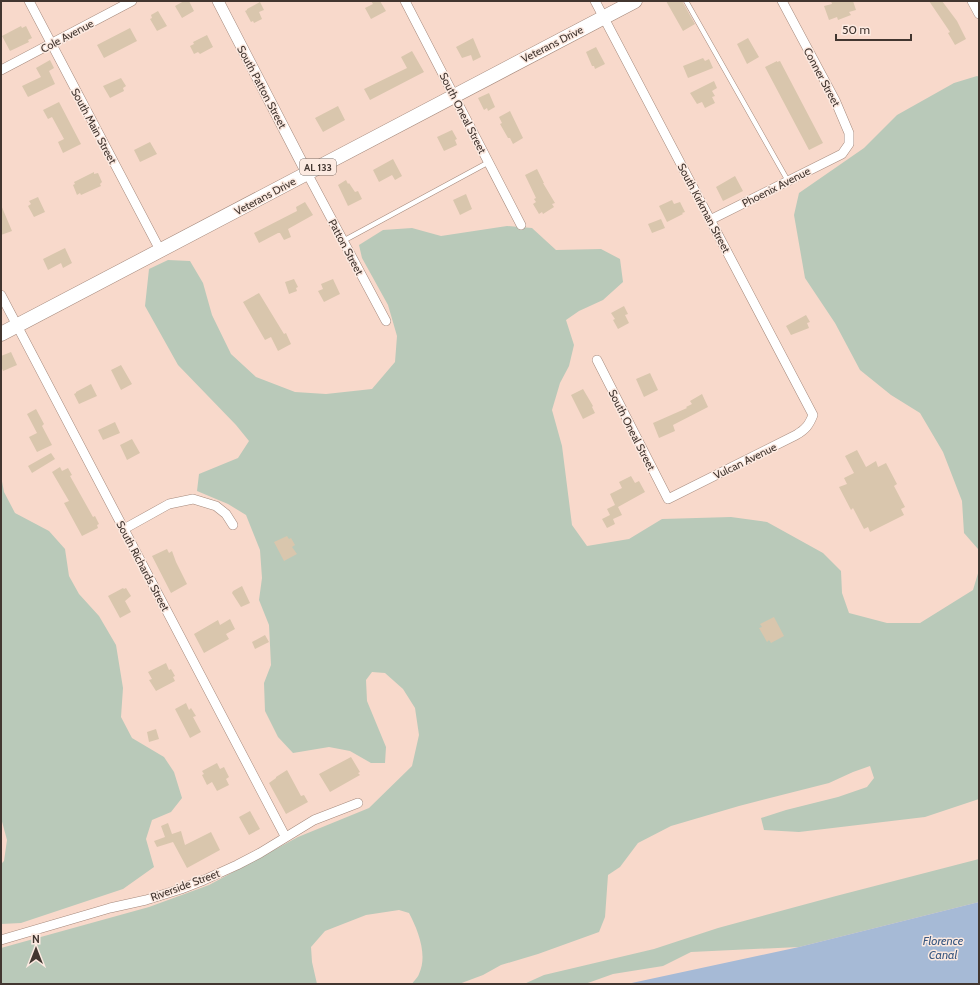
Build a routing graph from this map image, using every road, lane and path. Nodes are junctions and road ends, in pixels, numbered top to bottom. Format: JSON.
{"nodes":[{"id":1,"x":29,"y":1,"type":"edge"},
{"id":2,"x":218,"y":1,"type":"edge"},
{"id":3,"x":405,"y":1,"type":"edge"},
{"id":4,"x":595,"y":1,"type":"edge"},
{"id":5,"x":635,"y":1,"type":"edge"},
{"id":6,"x":686,"y":1,"type":"edge"},
{"id":7,"x":782,"y":1,"type":"edge"},
{"id":8,"x":972,"y":1,"type":"edge"},
{"id":9,"x":126,"y":2,"type":"edge"},
{"id":10,"x":979,"y":14,"type":"edge"},
{"id":11,"x":604,"y":18,"type":"junction"},
{"id":12,"x":51,"y":44,"type":"junction"},
{"id":13,"x":1,"y":70,"type":"edge"},
{"id":14,"x":455,"y":96,"type":"junction"},
{"id":15,"x":842,"y":154,"type":"joint"},
{"id":16,"x":489,"y":162,"type":"junction"},
{"id":17,"x":307,"y":173,"type":"junction"},
{"id":18,"x":788,"y":181,"type":"junction"},
{"id":19,"x":710,"y":220,"type":"junction"},
{"id":20,"x":521,"y":225,"type":"dead end"},
{"id":21,"x":343,"y":241,"type":"junction"},
{"id":22,"x":160,"y":250,"type":"junction"},
{"id":23,"x":1,"y":295,"type":"edge"},
{"id":24,"x":386,"y":321,"type":"dead end"},
{"id":25,"x":17,"y":325,"type":"junction"},
{"id":26,"x":1,"y":334,"type":"edge"},
{"id":27,"x":597,"y":360,"type":"dead end"},
{"id":28,"x":812,"y":415,"type":"joint"},
{"id":29,"x":668,"y":499,"type":"joint"},
{"id":30,"x":233,"y":526,"type":"dead end"},
{"id":31,"x":124,"y":529,"type":"junction"},
{"id":32,"x":358,"y":803,"type":"dead end"},
{"id":33,"x":285,"y":836,"type":"junction"},
{"id":34,"x":1,"y":940,"type":"edge"}],
"edges":[{"from":1,"to":12,"type":"street","name":"South Main Street"},
{"from":2,"to":17,"type":"street","name":"South Patton Street"},
{"from":3,"to":14,"type":"street","name":"South Oneal Street"},
{"from":4,"to":11,"type":"street","name":"South Kirkman Street"},
{"from":5,"to":11,"type":"main road","name":"Veterans Drive","number":"AL 133"},
{"from":6,"to":18,"type":"lane"},
{"from":7,"to":15,"type":"street","name":"Conner Street"},
{"from":8,"to":10,"type":"street"},
{"from":9,"to":12,"type":"street","name":"Cole Avenue"},
{"from":11,"to":14,"type":"main road","name":"Veterans Drive","number":"AL 133"},
{"from":11,"to":19,"type":"street","name":"South Kirkman Street"},
{"from":12,"to":13,"type":"street","name":"Cole Avenue"},
{"from":12,"to":22,"type":"street","name":"South Main Street"},
{"from":14,"to":16,"type":"street","name":"South Oneal Street"},
{"from":14,"to":17,"type":"main road","name":"Veterans Drive","number":"AL 133"},
{"from":15,"to":18,"type":"street","name":"Phoenix Avenue"},
{"from":16,"to":20,"type":"street","name":"South Oneal Street"},
{"from":16,"to":21,"type":"lane"},
{"from":17,"to":21,"type":"street","name":"Patton Street"},
{"from":17,"to":22,"type":"main road","name":"Veterans Drive","number":"AL 133"},
{"from":18,"to":19,"type":"street","name":"Phoenix Avenue"},
{"from":19,"to":28,"type":"street","name":"South Kirkman Street"},
{"from":21,"to":24,"type":"street","name":"Patton Street"},
{"from":22,"to":25,"type":"main road","name":"Veterans Drive","number":"AL 133"},
{"from":23,"to":25,"type":"street","name":"South Richards Street"},
{"from":25,"to":26,"type":"main road","name":"Veterans Drive","number":"AL 133"},
{"from":25,"to":31,"type":"street","name":"South Richards Street"},
{"from":27,"to":29,"type":"street","name":"South Oneal Street"},
{"from":28,"to":29,"type":"street","name":"Vulcan Avenue"},
{"from":30,"to":31,"type":"street"},
{"from":31,"to":33,"type":"street","name":"South Richards Street"},
{"from":32,"to":33,"type":"street","name":"Riverside Street"},
{"from":33,"to":34,"type":"street","name":"Riverside Street"}]}
